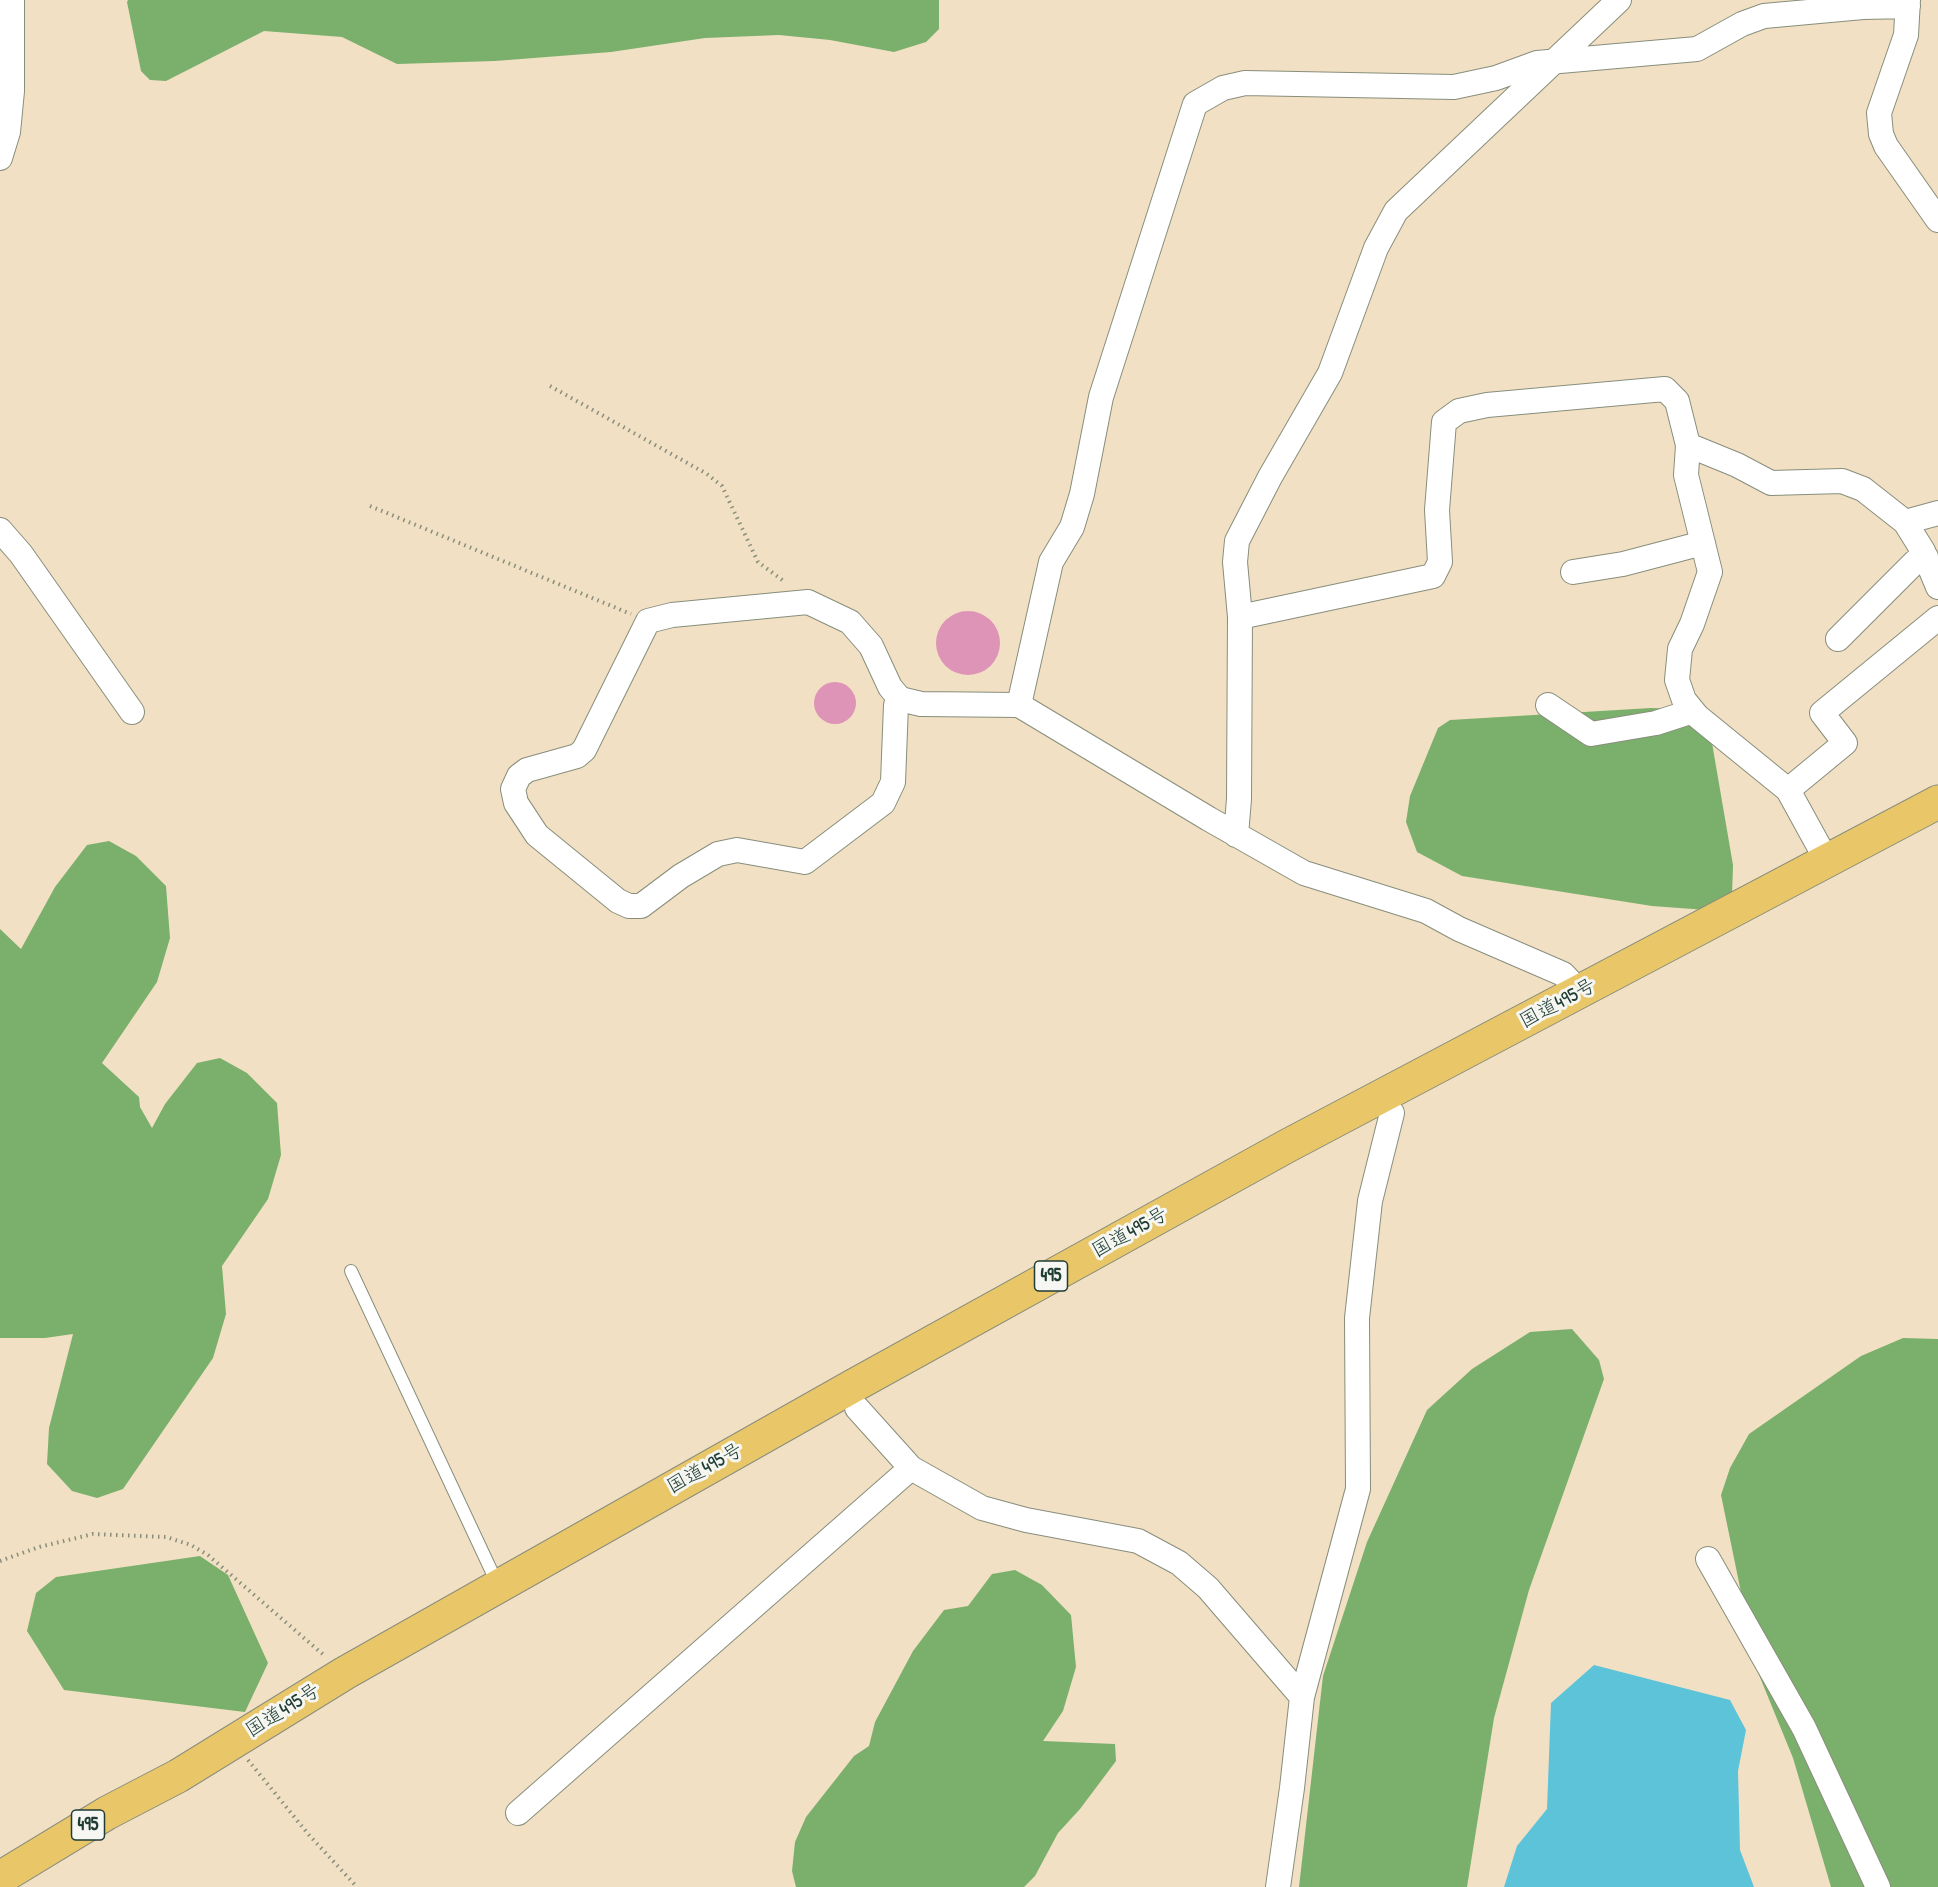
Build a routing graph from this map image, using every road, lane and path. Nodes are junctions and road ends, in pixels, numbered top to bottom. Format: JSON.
{"nodes":[{"id":1,"x":12,"y":0,"type":"edge"},
{"id":2,"x":1619,"y":0,"type":"edge"},
{"id":3,"x":1908,"y":3,"type":"edge"},
{"id":4,"x":1556,"y":60,"type":"junction"},
{"id":5,"x":0,"y":158,"type":"edge"},
{"id":6,"x":1938,"y":220,"type":"edge"},
{"id":7,"x":549,"y":386,"type":"dead end"},
{"id":8,"x":1688,"y":445,"type":"junction"},
{"id":9,"x":370,"y":507,"type":"dead end"},
{"id":10,"x":1938,"y":513,"type":"edge"},
{"id":11,"x":1905,"y":522,"type":"junction"},
{"id":12,"x":0,"y":530,"type":"edge"},
{"id":13,"x":1703,"y":543,"type":"junction"},
{"id":14,"x":1926,"y":557,"type":"junction"},
{"id":15,"x":1573,"y":572,"type":"dead end"},
{"id":16,"x":1938,"y":587,"type":"edge"},
{"id":17,"x":808,"y":602,"type":"junction"},
{"id":18,"x":1240,"y":617,"type":"junction"},
{"id":19,"x":1938,"y":618,"type":"edge"},
{"id":20,"x":648,"y":621,"type":"junction"},
{"id":21,"x":1838,"y":639,"type":"dead end"},
{"id":22,"x":900,"y":699,"type":"junction"},
{"id":23,"x":1019,"y":705,"type":"junction"},
{"id":24,"x":1548,"y":705,"type":"dead end"},
{"id":25,"x":1693,"y":711,"type":"junction"},
{"id":26,"x":132,"y":712,"type":"dead end"},
{"id":27,"x":1788,"y":790,"type":"junction"},
{"id":28,"x":1938,"y":802,"type":"edge"},
{"id":29,"x":1938,"y":823,"type":"edge"},
{"id":30,"x":1236,"y":835,"type":"junction"},
{"id":31,"x":1827,"y":861,"type":"junction"},
{"id":32,"x":1580,"y":992,"type":"junction"},
{"id":33,"x":1392,"y":1113,"type":"junction"},
{"id":34,"x":351,"y":1271,"type":"dead end"},
{"id":35,"x":857,"y":1408,"type":"junction"},
{"id":36,"x":911,"y":1468,"type":"junction"},
{"id":37,"x":1708,"y":1559,"type":"dead end"},
{"id":38,"x":0,"y":1561,"type":"edge"},
{"id":39,"x":498,"y":1586,"type":"junction"},
{"id":40,"x":345,"y":1673,"type":"junction"},
{"id":41,"x":1302,"y":1697,"type":"junction"},
{"id":42,"x":241,"y":1753,"type":"junction"},
{"id":43,"x":178,"y":1776,"type":"junction"},
{"id":44,"x":518,"y":1813,"type":"dead end"},
{"id":45,"x":0,"y":1878,"type":"edge"},
{"id":46,"x":357,"y":1887,"type":"edge"},
{"id":47,"x":1278,"y":1887,"type":"edge"},
{"id":48,"x":1878,"y":1887,"type":"edge"}],
"edges":[{"from":1,"to":5,"type":"street"},
{"from":2,"to":4,"type":"street"},
{"from":3,"to":4,"type":"street"},
{"from":3,"to":6,"type":"street"},
{"from":4,"to":18,"type":"street"},
{"from":4,"to":23,"type":"street"},
{"from":7,"to":17,"type":"path"},
{"from":8,"to":11,"type":"street"},
{"from":8,"to":13,"type":"street"},
{"from":8,"to":18,"type":"street"},
{"from":9,"to":20,"type":"path"},
{"from":10,"to":11,"type":"street"},
{"from":11,"to":14,"type":"street"},
{"from":12,"to":26,"type":"street"},
{"from":13,"to":15,"type":"street"},
{"from":13,"to":25,"type":"street"},
{"from":14,"to":16,"type":"street"},
{"from":14,"to":21,"type":"street"},
{"from":17,"to":20,"type":"street"},
{"from":17,"to":22,"type":"street"},
{"from":18,"to":30,"type":"street"},
{"from":19,"to":27,"type":"street"},
{"from":20,"to":22,"type":"street"},
{"from":22,"to":23,"type":"street"},
{"from":23,"to":30,"type":"street"},
{"from":24,"to":25,"type":"street"},
{"from":25,"to":27,"type":"street"},
{"from":27,"to":31,"type":"street"},
{"from":28,"to":31,"type":"highway","name":"国道495号","number":"495"},
{"from":29,"to":33,"type":"highway","name":"国道495号","number":"495"},
{"from":30,"to":32,"type":"street"},
{"from":31,"to":32,"type":"highway","name":"国道495号","number":"495"},
{"from":32,"to":39,"type":"highway","name":"国道495号","number":"495"},
{"from":33,"to":35,"type":"highway","name":"国道495号","number":"495"},
{"from":33,"to":41,"type":"street"},
{"from":34,"to":39,"type":"lane"},
{"from":35,"to":36,"type":"street"},
{"from":35,"to":42,"type":"highway","name":"国道495号","number":"495"},
{"from":36,"to":41,"type":"street"},
{"from":36,"to":44,"type":"street"},
{"from":37,"to":48,"type":"street"},
{"from":38,"to":40,"type":"path"},
{"from":39,"to":40,"type":"highway","name":"国道495号","number":"495"},
{"from":40,"to":43,"type":"highway","name":"国道495号","number":"495"},
{"from":41,"to":47,"type":"street"},
{"from":42,"to":43,"type":"highway","name":"国道495号","number":"495"},
{"from":42,"to":46,"type":"path"},
{"from":43,"to":45,"type":"highway","name":"国道495号","number":"495"}]}
